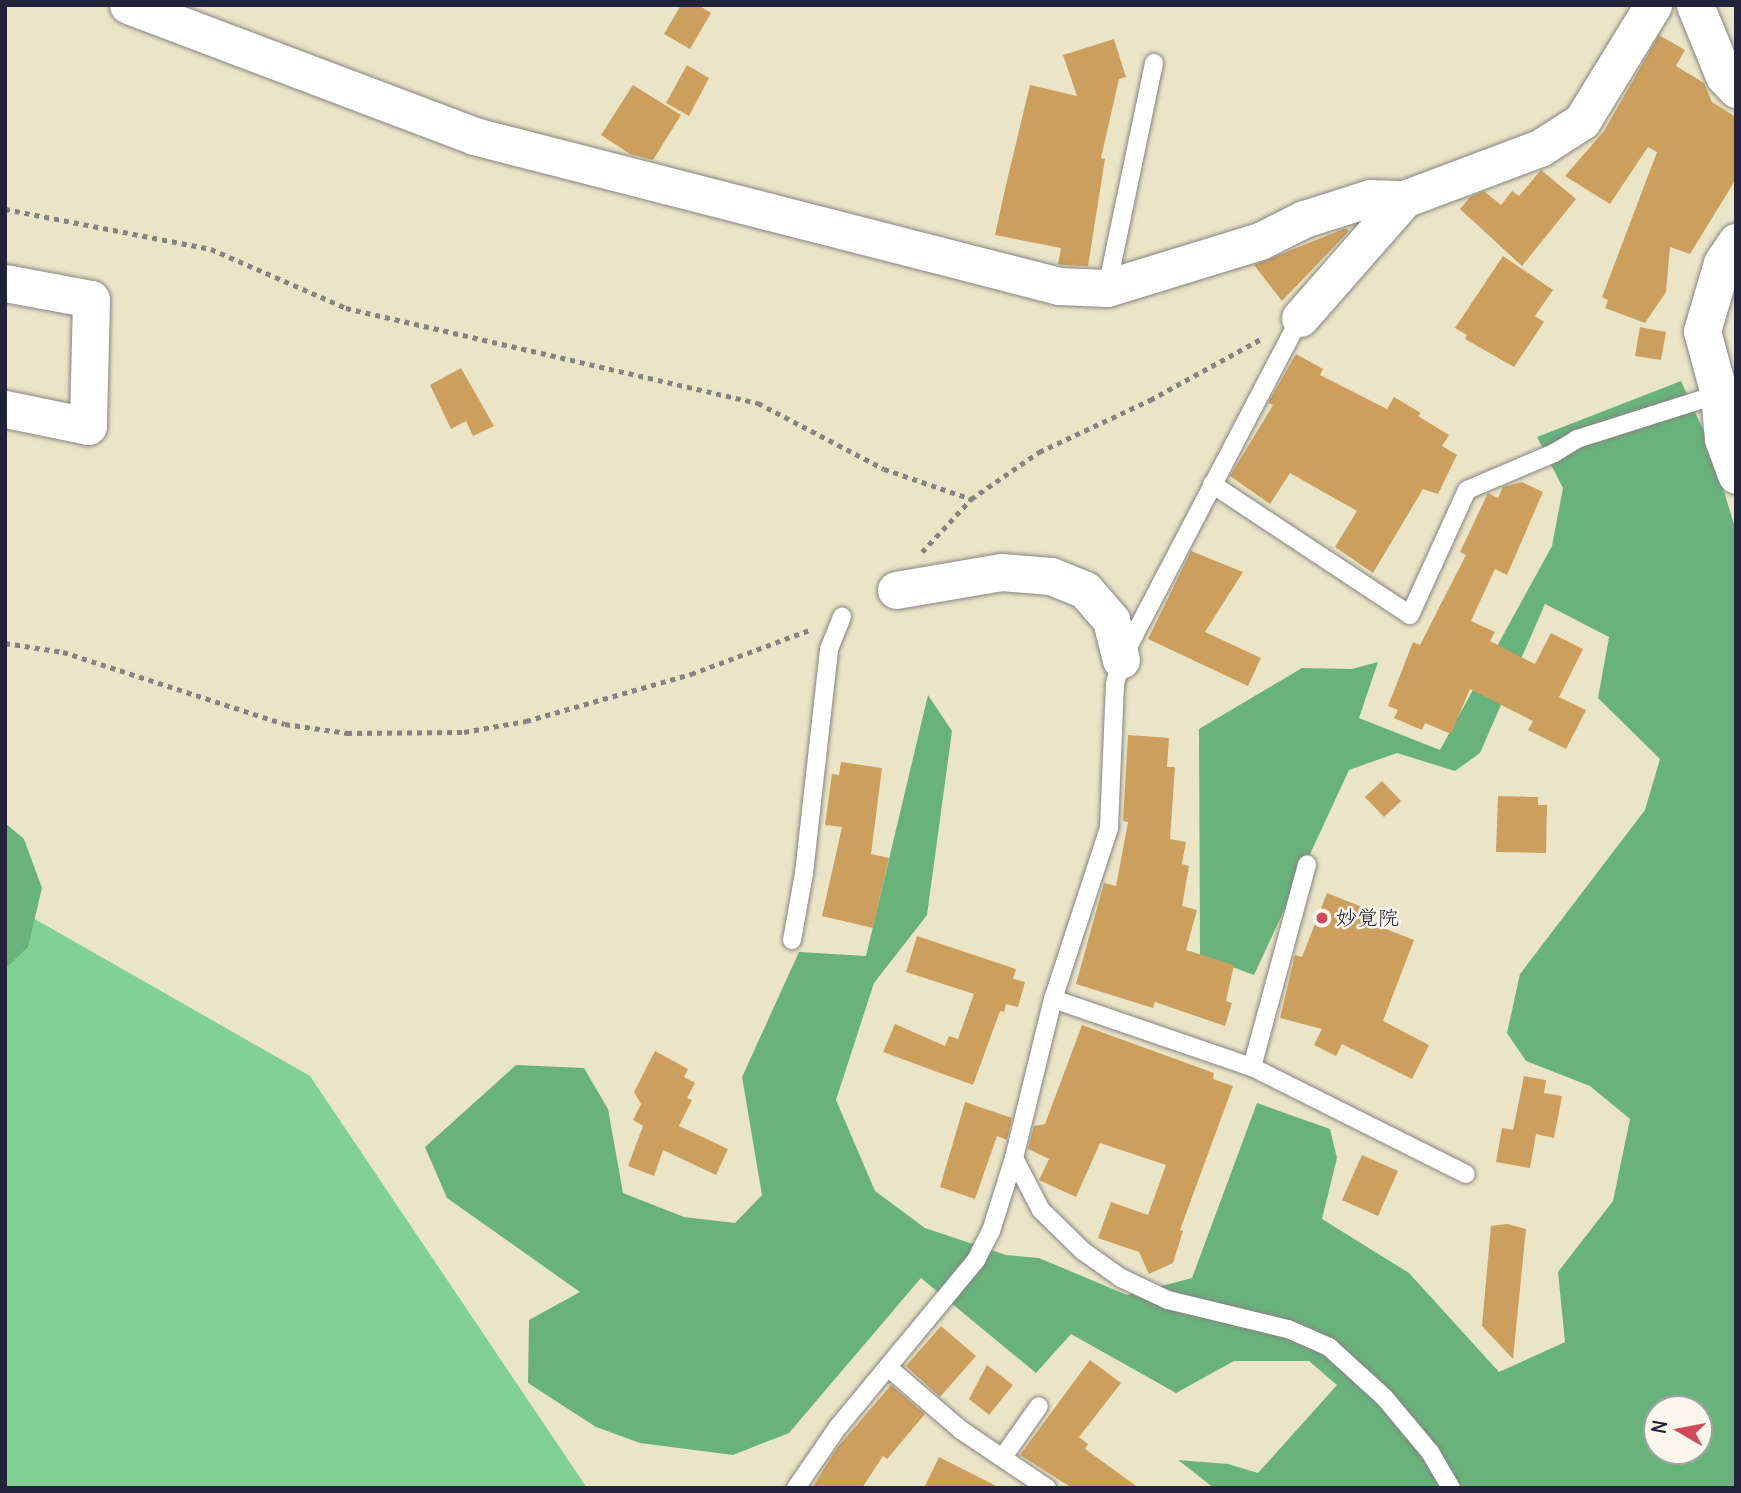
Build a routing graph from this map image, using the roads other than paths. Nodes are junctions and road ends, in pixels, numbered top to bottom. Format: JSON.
{"nodes":[{"id":1,"x":128,"y":5,"type":"edge"},
{"id":2,"x":1653,"y":5,"type":"edge"},
{"id":3,"x":1697,"y":6,"type":"edge"},
{"id":4,"x":1153,"y":63,"type":"dead end"},
{"id":5,"x":1736,"y":89,"type":"edge"},
{"id":6,"x":1404,"y":199,"type":"junction"},
{"id":7,"x":1736,"y":242,"type":"edge"},
{"id":8,"x":5,"y":283,"type":"edge"},
{"id":9,"x":1107,"y":288,"type":"junction"},
{"id":10,"x":1300,"y":318,"type":"joint"},
{"id":11,"x":1719,"y":394,"type":"junction"},
{"id":12,"x":5,"y":409,"type":"edge"},
{"id":13,"x":1736,"y":475,"type":"edge"},
{"id":14,"x":1212,"y":484,"type":"junction"},
{"id":15,"x":896,"y":590,"type":"road end"},
{"id":16,"x":842,"y":617,"type":"road end"},
{"id":17,"x":1121,"y":660,"type":"junction"},
{"id":18,"x":1307,"y":864,"type":"dead end"},
{"id":19,"x":792,"y":940,"type":"dead end"},
{"id":20,"x":1053,"y":999,"type":"junction"},
{"id":21,"x":1252,"y":1067,"type":"junction"},
{"id":22,"x":1014,"y":1158,"type":"junction"},
{"id":23,"x":1466,"y":1174,"type":"dead end"},
{"id":24,"x":890,"y":1368,"type":"junction"},
{"id":25,"x":1039,"y":1406,"type":"dead end"},
{"id":26,"x":1003,"y":1457,"type":"junction"},
{"id":27,"x":1022,"y":1481,"type":"edge"},
{"id":28,"x":796,"y":1488,"type":"edge"},
{"id":29,"x":1047,"y":1488,"type":"edge"},
{"id":30,"x":1451,"y":1488,"type":"edge"}],
"edges":[{"from":1,"to":9,"type":"street"},
{"from":2,"to":6,"type":"street"},
{"from":3,"to":5,"type":"street"},
{"from":4,"to":9,"type":"lane"},
{"from":6,"to":9,"type":"street"},
{"from":6,"to":10,"type":"street"},
{"from":7,"to":11,"type":"street"},
{"from":8,"to":12,"type":"street"},
{"from":10,"to":14,"type":"lane"},
{"from":11,"to":13,"type":"street"},
{"from":11,"to":14,"type":"lane"},
{"from":14,"to":17,"type":"lane"},
{"from":15,"to":17,"type":"street"},
{"from":16,"to":19,"type":"lane"},
{"from":17,"to":20,"type":"lane"},
{"from":18,"to":21,"type":"lane"},
{"from":20,"to":21,"type":"lane"},
{"from":20,"to":22,"type":"lane"},
{"from":21,"to":23,"type":"lane"},
{"from":22,"to":24,"type":"lane"},
{"from":22,"to":30,"type":"lane"},
{"from":24,"to":26,"type":"lane"},
{"from":24,"to":28,"type":"lane"},
{"from":25,"to":26,"type":"lane"},
{"from":26,"to":27,"type":"lane"},
{"from":27,"to":29,"type":"lane"}]}
